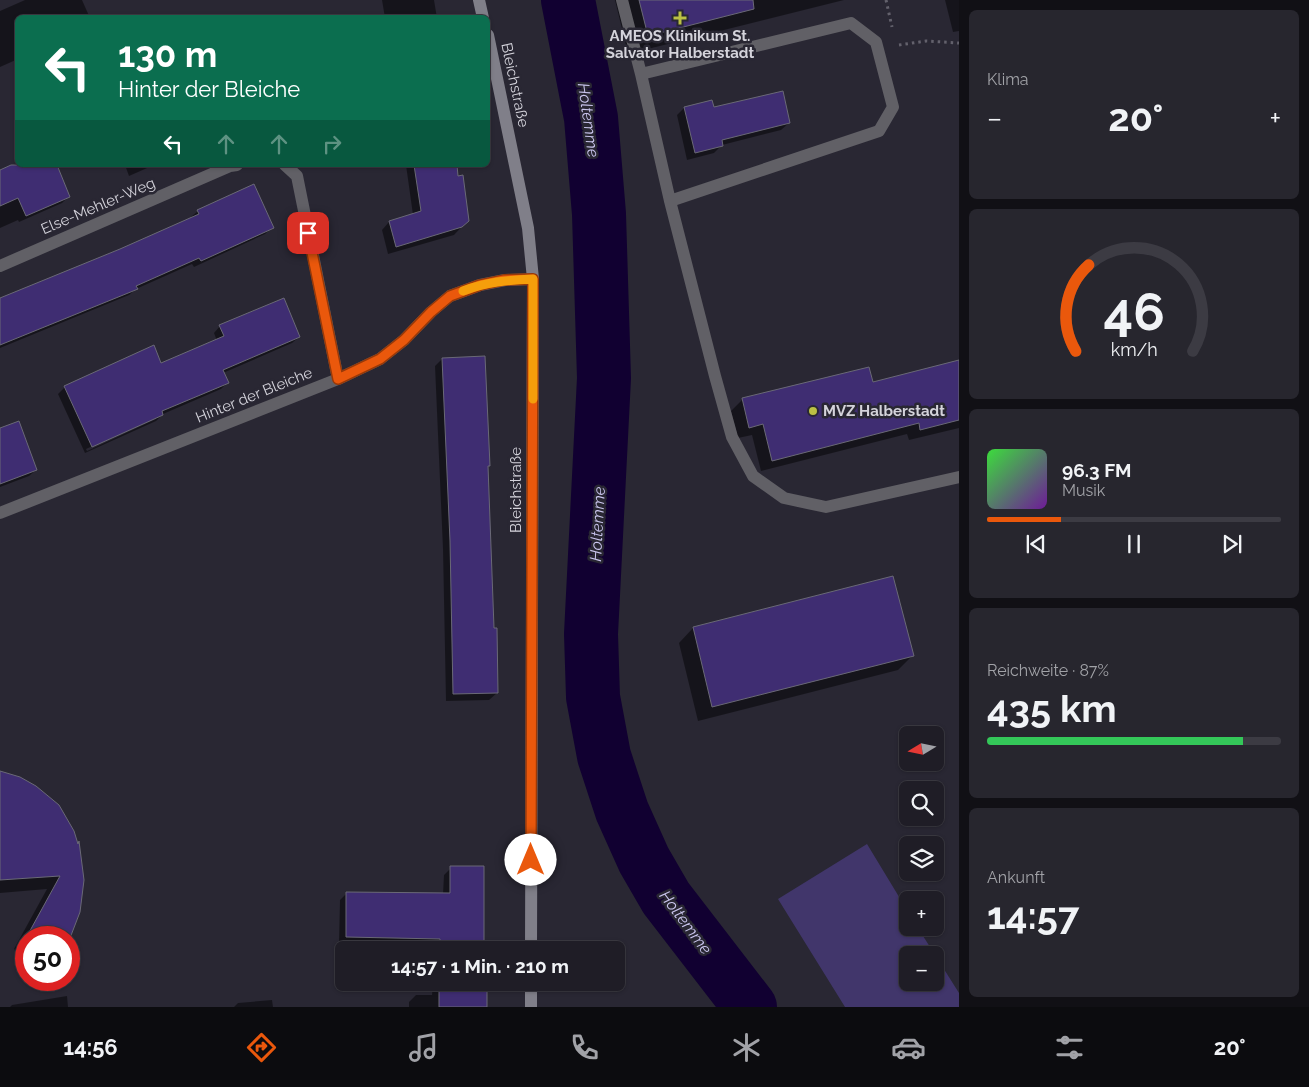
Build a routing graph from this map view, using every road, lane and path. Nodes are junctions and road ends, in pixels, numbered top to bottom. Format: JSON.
{"nodes":[{"id":1,"x":479,"y":0,"type":"edge"},
{"id":2,"x":622,"y":0,"type":"edge"},
{"id":3,"x":886,"y":0,"type":"edge"},
{"id":4,"x":482,"y":15,"type":"edge"},
{"id":5,"x":892,"y":27,"type":"dead end"},
{"id":6,"x":876,"y":42,"type":"junction"},
{"id":7,"x":959,"y":43,"type":"edge"},
{"id":8,"x":490,"y":45,"type":"edge"},
{"id":9,"x":641,"y":74,"type":"junction"},
{"id":10,"x":228,"y":167,"type":"edge"},
{"id":11,"x":287,"y":167,"type":"edge"},
{"id":12,"x":670,"y":201,"type":"junction"},
{"id":13,"x":0,"y":266,"type":"edge"},
{"id":14,"x":533,"y":279,"type":"junction"},
{"id":15,"x":338,"y":379,"type":"junction"},
{"id":16,"x":959,"y":477,"type":"edge"},
{"id":17,"x":0,"y":512,"type":"edge"},
{"id":18,"x":531,"y":941,"type":"edge"},
{"id":19,"x":531,"y":991,"type":"edge"},
{"id":20,"x":531,"y":1007,"type":"edge"}],
"edges":[{"from":1,"to":4,"type":"main road"},
{"from":2,"to":9,"type":"street"},
{"from":3,"to":5,"type":"path"},
{"from":6,"to":7,"type":"path"},
{"from":6,"to":9,"type":"street"},
{"from":6,"to":12,"type":"street"},
{"from":8,"to":14,"type":"main road","name":"Bleichstraße"},
{"from":9,"to":12,"type":"street"},
{"from":10,"to":13,"type":"street","name":"Else-Mehler-Weg"},
{"from":11,"to":15,"type":"street"},
{"from":12,"to":16,"type":"street"},
{"from":14,"to":15,"type":"street","name":"Hinter der Bleiche"},
{"from":14,"to":18,"type":"main road","name":"Bleichstraße"},
{"from":15,"to":17,"type":"street","name":"Hinter der Bleiche"},
{"from":19,"to":20,"type":"main road"}]}
